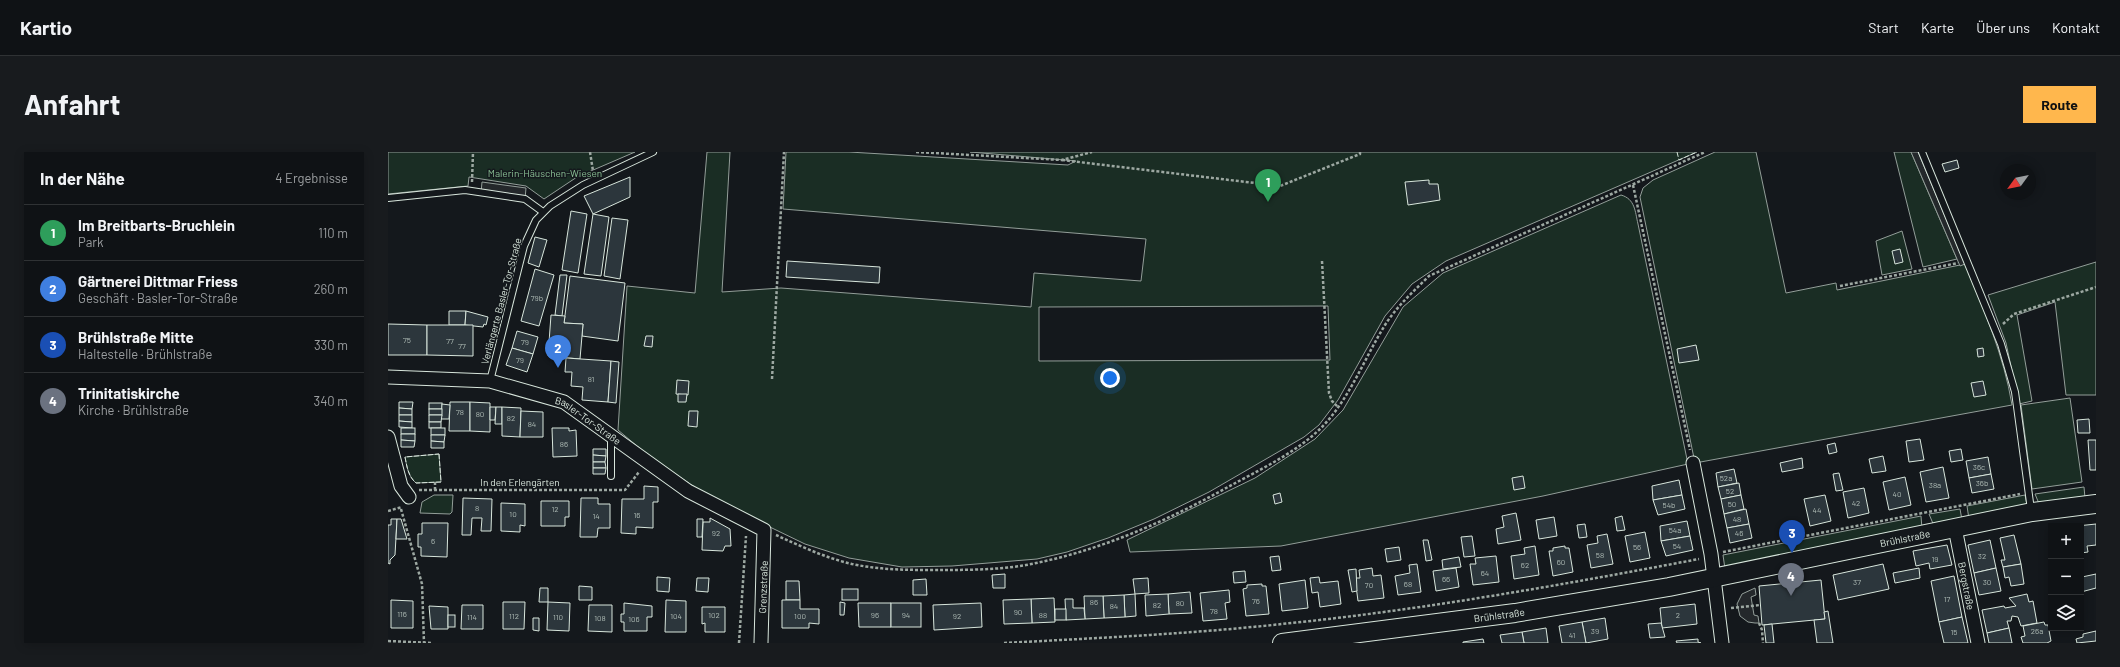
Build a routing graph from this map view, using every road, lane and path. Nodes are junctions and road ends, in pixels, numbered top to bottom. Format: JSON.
{"nodes":[{"id":1,"x":473,"y":152,"type":"edge"},
{"id":2,"x":590,"y":152,"type":"edge"},
{"id":3,"x":653,"y":152,"type":"edge"},
{"id":4,"x":784,"y":152,"type":"edge"},
{"id":5,"x":916,"y":152,"type":"edge"},
{"id":6,"x":1092,"y":152,"type":"edge"},
{"id":7,"x":1360,"y":152,"type":"edge"},
{"id":8,"x":1705,"y":152,"type":"edge"},
{"id":9,"x":1922,"y":152,"type":"edge"},
{"id":10,"x":1062,"y":160,"type":"junction"},
{"id":11,"x":596,"y":178,"type":"junction"},
{"id":12,"x":1633,"y":185,"type":"junction"},
{"id":13,"x":471,"y":191,"type":"junction"},
{"id":14,"x":388,"y":198,"type":"edge"},
{"id":15,"x":543,"y":212,"type":"junction"},
{"id":16,"x":1967,"y":261,"type":"junction"},
{"id":17,"x":1322,"y":262,"type":"dead end"},
{"id":18,"x":1840,"y":286,"type":"dead end"},
{"id":19,"x":2096,"y":287,"type":"edge"},
{"id":20,"x":1997,"y":333,"type":"junction"},
{"id":21,"x":388,"y":376,"type":"edge"},
{"id":22,"x":772,"y":379,"type":"dead end"},
{"id":23,"x":490,"y":381,"type":"junction"},
{"id":24,"x":1338,"y":407,"type":"junction"},
{"id":25,"x":611,"y":435,"type":"junction"},
{"id":26,"x":388,"y":437,"type":"edge"},
{"id":27,"x":646,"y":462,"type":"junction"},
{"id":28,"x":1693,"y":463,"type":"joint"},
{"id":29,"x":611,"y":476,"type":"dead end"},
{"id":30,"x":435,"y":482,"type":"dead end"},
{"id":31,"x":435,"y":490,"type":"junction"},
{"id":32,"x":2029,"y":492,"type":"junction"},
{"id":33,"x":409,"y":497,"type":"junction"},
{"id":34,"x":2096,"y":504,"type":"edge"},
{"id":35,"x":402,"y":509,"type":"junction"},
{"id":36,"x":388,"y":511,"type":"edge"},
{"id":37,"x":2032,"y":512,"type":"junction"},
{"id":38,"x":747,"y":521,"type":"junction"},
{"id":39,"x":1955,"y":528,"type":"junction"},
{"id":40,"x":764,"y":530,"type":"junction"},
{"id":41,"x":1711,"y":556,"type":"junction"},
{"id":42,"x":1714,"y":578,"type":"junction"},
{"id":43,"x":1760,"y":605,"type":"dead end"},
{"id":44,"x":1719,"y":610,"type":"junction"},
{"id":45,"x":1759,"y":623,"type":"dead end"},
{"id":46,"x":388,"y":641,"type":"edge"},
{"id":47,"x":424,"y":643,"type":"edge"},
{"id":48,"x":432,"y":643,"type":"edge"},
{"id":49,"x":739,"y":643,"type":"edge"},
{"id":50,"x":761,"y":643,"type":"edge"},
{"id":51,"x":1004,"y":643,"type":"edge"},
{"id":52,"x":1282,"y":643,"type":"edge"},
{"id":53,"x":1722,"y":643,"type":"edge"},
{"id":54,"x":1763,"y":643,"type":"edge"},
{"id":55,"x":1978,"y":643,"type":"edge"}],
"edges":[{"from":1,"to":13,"type":"path"},
{"from":2,"to":11,"type":"path"},
{"from":3,"to":11,"type":"lane","name":"Verlängerte Basler-Tor-Straße"},
{"from":4,"to":22,"type":"path"},
{"from":5,"to":10,"type":"path"},
{"from":6,"to":10,"type":"path"},
{"from":7,"to":10,"type":"path"},
{"from":8,"to":12,"type":"path"},
{"from":9,"to":16,"type":"lane"},
{"from":11,"to":15,"type":"lane","name":"Verlängerte Basler-Tor-Straße"},
{"from":12,"to":24,"type":"path"},
{"from":12,"to":28,"type":"path"},
{"from":13,"to":14,"type":"lane"},
{"from":13,"to":15,"type":"lane"},
{"from":15,"to":23,"type":"lane","name":"Verlängerte Basler-Tor-Straße"},
{"from":16,"to":18,"type":"path"},
{"from":16,"to":20,"type":"lane"},
{"from":17,"to":24,"type":"path"},
{"from":19,"to":20,"type":"path"},
{"from":20,"to":32,"type":"lane"},
{"from":21,"to":23,"type":"street","name":"Basler-Tor-Straße"},
{"from":23,"to":25,"type":"street","name":"Basler-Tor-Straße"},
{"from":24,"to":40,"type":"path"},
{"from":25,"to":27,"type":"street","name":"Basler-Tor-Straße"},
{"from":25,"to":29,"type":"lane"},
{"from":26,"to":33,"type":"street"},
{"from":27,"to":31,"type":"path","name":"In den Erlengärten"},
{"from":27,"to":38,"type":"street","name":"Basler-Tor-Straße"},
{"from":28,"to":41,"type":"street"},
{"from":30,"to":31,"type":"path"},
{"from":31,"to":33,"type":"path","name":"In den Erlengärten"},
{"from":32,"to":37,"type":"lane"},
{"from":32,"to":41,"type":"path"},
{"from":33,"to":35,"type":"path"},
{"from":34,"to":37,"type":"street","name":"Brühlstraße"},
{"from":35,"to":36,"type":"path"},
{"from":35,"to":47,"type":"path"},
{"from":37,"to":39,"type":"street","name":"Brühlstraße"},
{"from":38,"to":40,"type":"street","name":"Basler-Tor-Straße"},
{"from":38,"to":49,"type":"path"},
{"from":39,"to":42,"type":"street","name":"Brühlstraße"},
{"from":39,"to":55,"type":"street","name":"Bergstraße"},
{"from":40,"to":50,"type":"street","name":"Grenzstraße"},
{"from":41,"to":42,"type":"street"},
{"from":41,"to":51,"type":"path"},
{"from":42,"to":44,"type":"street"},
{"from":42,"to":52,"type":"street","name":"Brühlstraße"},
{"from":43,"to":44,"type":"path"},
{"from":44,"to":53,"type":"street"},
{"from":45,"to":54,"type":"path"},
{"from":46,"to":47,"type":"path"},
{"from":47,"to":48,"type":"path"}]}
